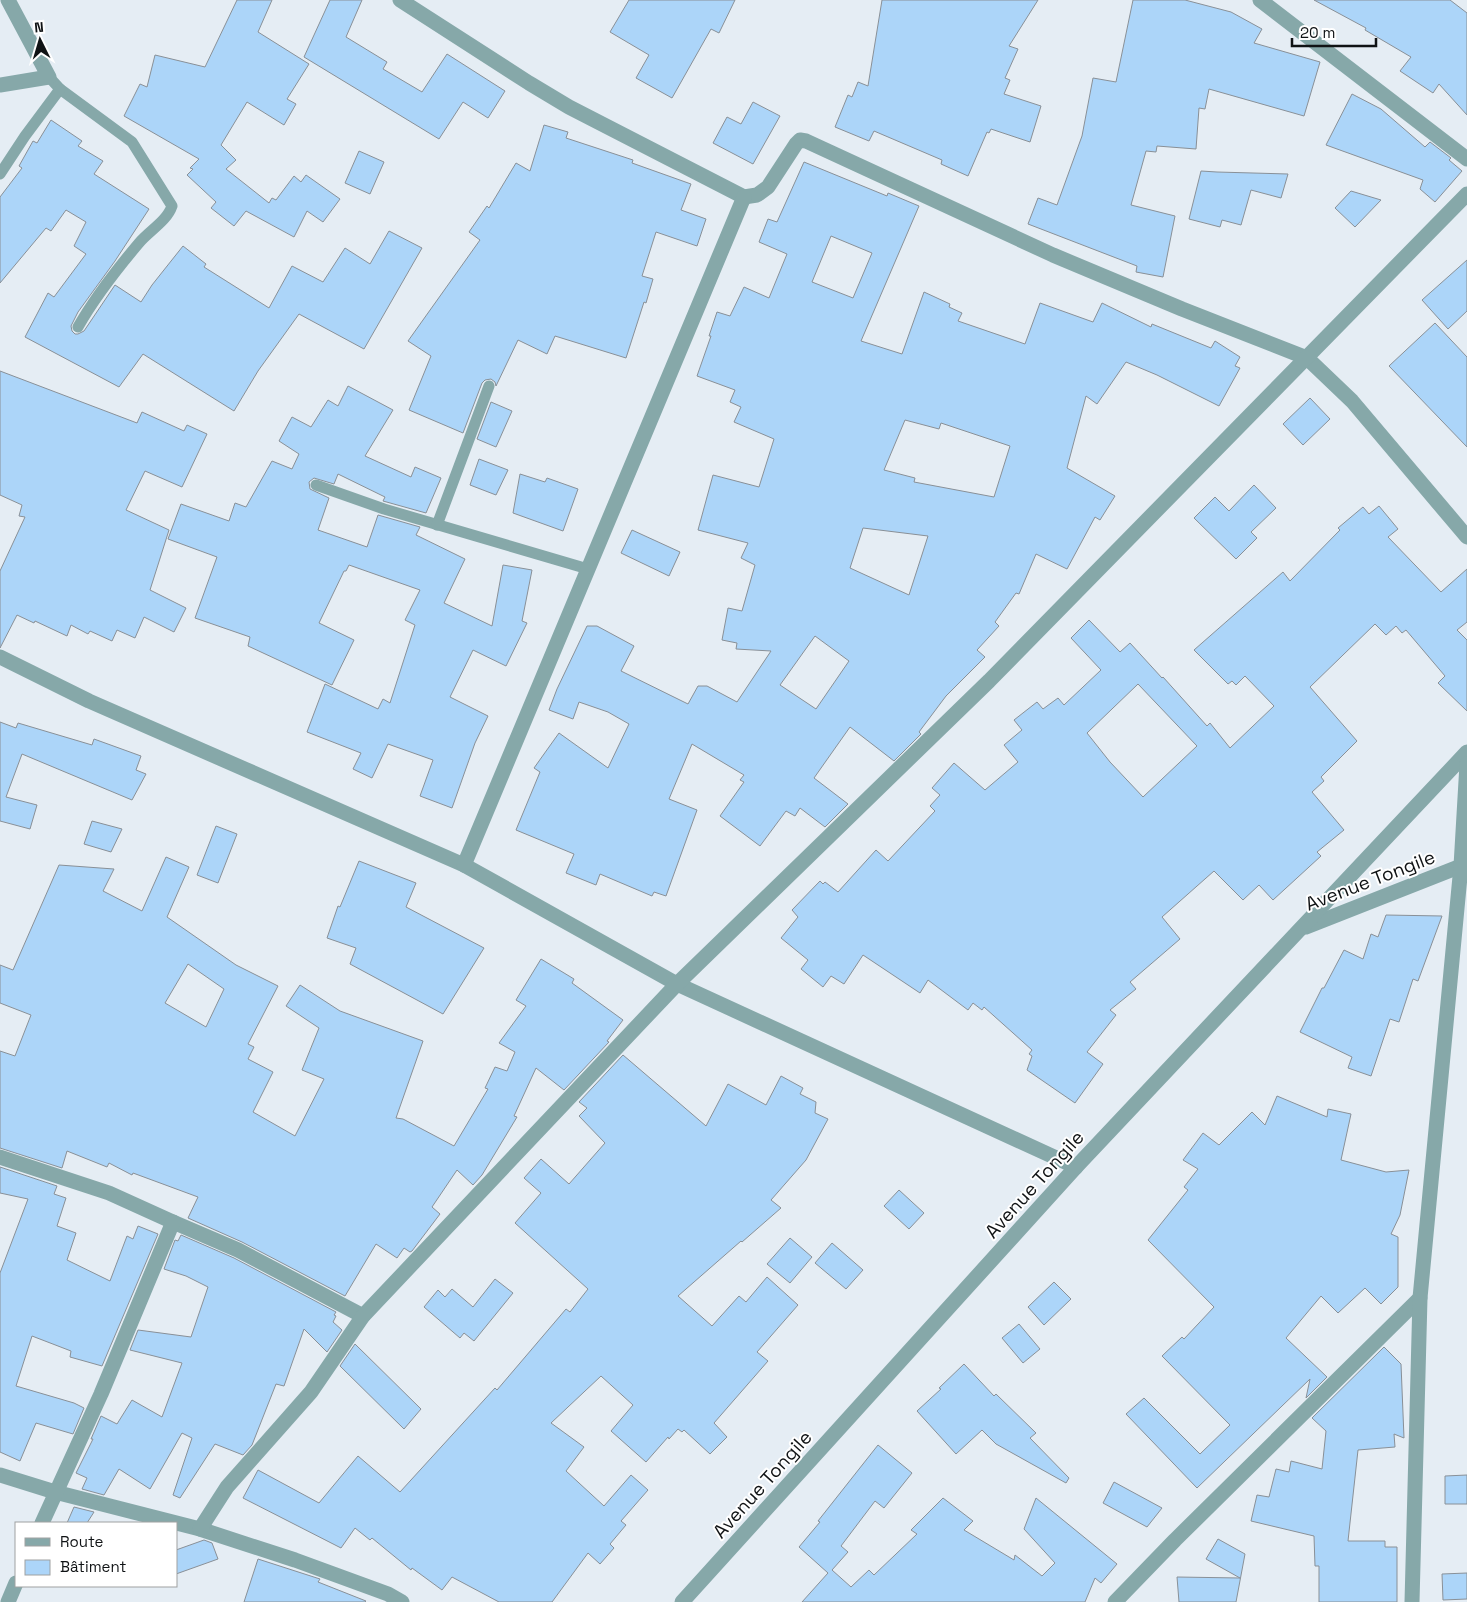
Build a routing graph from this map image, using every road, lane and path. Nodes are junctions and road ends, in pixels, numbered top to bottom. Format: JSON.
{"nodes":[{"id":1,"x":8,"y":0,"type":"edge"},
{"id":2,"x":400,"y":0,"type":"edge"},
{"id":3,"x":1260,"y":0,"type":"edge"},
{"id":4,"x":49,"y":77,"type":"junction"},
{"id":5,"x":0,"y":85,"type":"edge"},
{"id":6,"x":60,"y":89,"type":"junction"},
{"id":7,"x":1467,"y":159,"type":"edge"},
{"id":8,"x":0,"y":174,"type":"edge"},
{"id":9,"x":1467,"y":194,"type":"edge"},
{"id":10,"x":744,"y":197,"type":"junction"},
{"id":11,"x":78,"y":328,"type":"dead end"},
{"id":12,"x":1307,"y":358,"type":"junction"},
{"id":13,"x":489,"y":386,"type":"dead end"},
{"id":14,"x":316,"y":485,"type":"dead end"},
{"id":15,"x":437,"y":525,"type":"junction"},
{"id":16,"x":1467,"y":537,"type":"edge"},
{"id":17,"x":588,"y":569,"type":"junction"},
{"id":18,"x":0,"y":658,"type":"edge"},
{"id":19,"x":1467,"y":752,"type":"edge"},
{"id":20,"x":1467,"y":764,"type":"edge"},
{"id":21,"x":464,"y":865,"type":"junction"},
{"id":22,"x":1464,"y":866,"type":"edge"},
{"id":23,"x":1302,"y":928,"type":"junction"},
{"id":24,"x":677,"y":984,"type":"junction"},
{"id":25,"x":0,"y":1157,"type":"edge"},
{"id":26,"x":1076,"y":1167,"type":"junction"},
{"id":27,"x":173,"y":1222,"type":"junction"},
{"id":28,"x":1420,"y":1298,"type":"junction"},
{"id":29,"x":363,"y":1316,"type":"junction"},
{"id":30,"x":0,"y":1475,"type":"edge"},
{"id":31,"x":55,"y":1492,"type":"junction"},
{"id":32,"x":42,"y":1522,"type":"edge"},
{"id":33,"x":173,"y":1522,"type":"edge"},
{"id":34,"x":178,"y":1523,"type":"edge"},
{"id":35,"x":200,"y":1529,"type":"junction"},
{"id":36,"x":15,"y":1585,"type":"edge"},
{"id":37,"x":8,"y":1602,"type":"edge"},
{"id":38,"x":402,"y":1602,"type":"edge"},
{"id":39,"x":682,"y":1602,"type":"edge"},
{"id":40,"x":1115,"y":1602,"type":"edge"},
{"id":41,"x":1412,"y":1602,"type":"edge"}],
"edges":[{"from":1,"to":4,"type":"street"},
{"from":2,"to":10,"type":"street"},
{"from":3,"to":7,"type":"street"},
{"from":4,"to":5,"type":"street"},
{"from":4,"to":6,"type":"lane"},
{"from":6,"to":8,"type":"lane"},
{"from":6,"to":11,"type":"lane"},
{"from":9,"to":12,"type":"street"},
{"from":10,"to":12,"type":"street"},
{"from":10,"to":17,"type":"street"},
{"from":12,"to":16,"type":"street"},
{"from":12,"to":24,"type":"street"},
{"from":13,"to":15,"type":"lane"},
{"from":14,"to":15,"type":"lane"},
{"from":15,"to":17,"type":"lane"},
{"from":17,"to":21,"type":"street"},
{"from":18,"to":21,"type":"street"},
{"from":19,"to":23,"type":"street"},
{"from":20,"to":22,"type":"street"},
{"from":21,"to":24,"type":"street"},
{"from":22,"to":23,"type":"street","name":"Avenue Tongile"},
{"from":22,"to":28,"type":"street"},
{"from":23,"to":26,"type":"street","name":"Avenue Tongile"},
{"from":24,"to":26,"type":"street"},
{"from":24,"to":29,"type":"street"},
{"from":25,"to":27,"type":"street"},
{"from":26,"to":39,"type":"street","name":"Avenue Tongile"},
{"from":27,"to":29,"type":"street"},
{"from":27,"to":31,"type":"street"},
{"from":28,"to":40,"type":"street"},
{"from":28,"to":41,"type":"street"},
{"from":29,"to":35,"type":"street"},
{"from":30,"to":31,"type":"street"},
{"from":31,"to":32,"type":"street"},
{"from":31,"to":33,"type":"street"},
{"from":34,"to":35,"type":"street"},
{"from":35,"to":38,"type":"street"},
{"from":36,"to":37,"type":"street"}]}
